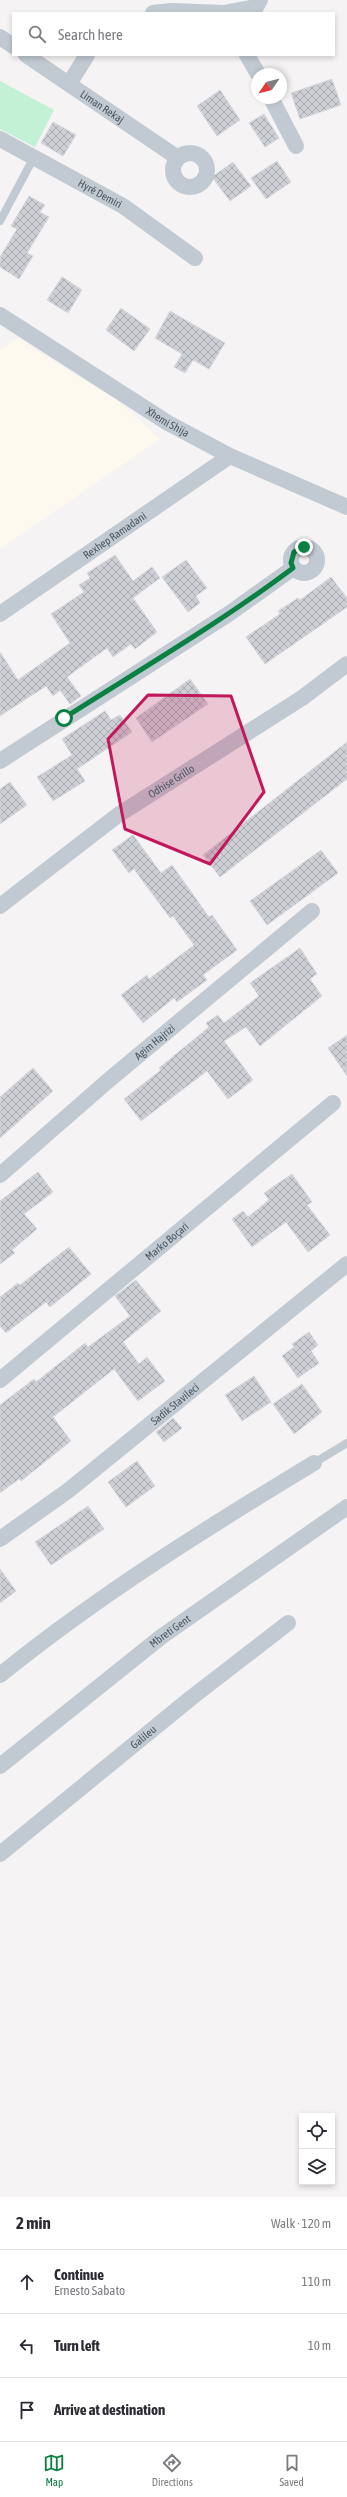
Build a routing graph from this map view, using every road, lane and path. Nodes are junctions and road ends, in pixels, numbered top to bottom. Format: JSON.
{"nodes":[{"id":1,"x":260,"y":0,"type":"edge"},
{"id":2,"x":168,"y":5,"type":"edge"},
{"id":3,"x":155,"y":12,"type":"edge"},
{"id":4,"x":217,"y":12,"type":"edge"},
{"id":5,"x":229,"y":12,"type":"edge"},
{"id":6,"x":0,"y":37,"type":"edge"},
{"id":7,"x":12,"y":45,"type":"edge"},
{"id":8,"x":27,"y":56,"type":"edge"},
{"id":9,"x":86,"y":56,"type":"edge"},
{"id":10,"x":248,"y":56,"type":"edge"},
{"id":11,"x":255,"y":68,"type":"edge"},
{"id":12,"x":69,"y":84,"type":"junction"},
{"id":13,"x":273,"y":104,"type":"edge"},
{"id":14,"x":0,"y":139,"type":"edge"},
{"id":15,"x":296,"y":146,"type":"dead end"},
{"id":16,"x":34,"y":157,"type":"junction"},
{"id":17,"x":178,"y":158,"type":"dead end"},
{"id":18,"x":0,"y":221,"type":"edge"},
{"id":19,"x":195,"y":258,"type":"dead end"},
{"id":20,"x":0,"y":315,"type":"edge"},
{"id":21,"x":230,"y":456,"type":"junction"},
{"id":22,"x":347,"y":507,"type":"edge"},
{"id":23,"x":293,"y":568,"type":"dead end"},
{"id":24,"x":0,"y":614,"type":"edge"},
{"id":25,"x":347,"y":664,"type":"edge"},
{"id":26,"x":0,"y":761,"type":"edge"},
{"id":27,"x":0,"y":906,"type":"edge"},
{"id":28,"x":312,"y":911,"type":"dead end"},
{"id":29,"x":333,"y":1103,"type":"dead end"},
{"id":30,"x":0,"y":1175,"type":"edge"},
{"id":31,"x":347,"y":1264,"type":"edge"},
{"id":32,"x":0,"y":1380,"type":"edge"},
{"id":33,"x":347,"y":1443,"type":"edge"},
{"id":34,"x":314,"y":1463,"type":"joint"},
{"id":35,"x":347,"y":1507,"type":"edge"},
{"id":36,"x":0,"y":1540,"type":"edge"},
{"id":37,"x":288,"y":1623,"type":"dead end"},
{"id":38,"x":0,"y":1675,"type":"edge"},
{"id":39,"x":0,"y":1766,"type":"edge"},
{"id":40,"x":0,"y":1854,"type":"edge"}],
"edges":[{"from":1,"to":5,"type":"street"},
{"from":2,"to":3,"type":"street"},
{"from":2,"to":4,"type":"street"},
{"from":6,"to":7,"type":"street"},
{"from":8,"to":12,"type":"street","name":"Liman Rekaj"},
{"from":9,"to":12,"type":"street"},
{"from":10,"to":11,"type":"street"},
{"from":12,"to":17,"type":"street","name":"Liman Rekaj"},
{"from":13,"to":15,"type":"street"},
{"from":14,"to":16,"type":"street","name":"Hyrë Demiri"},
{"from":16,"to":18,"type":"lane"},
{"from":16,"to":19,"type":"street","name":"Hyrë Demiri"},
{"from":20,"to":21,"type":"street","name":"Xhemi Shija"},
{"from":21,"to":22,"type":"street","name":"Xhemi Shija"},
{"from":21,"to":24,"type":"street","name":"Rexhep Ramadani"},
{"from":23,"to":26,"type":"street"},
{"from":25,"to":27,"type":"street","name":"Odhise Grillo"},
{"from":28,"to":30,"type":"street","name":"Agim Hajrizi"},
{"from":29,"to":32,"type":"street","name":"Marko Boçari"},
{"from":31,"to":36,"type":"street","name":"Sadik Stavileci"},
{"from":33,"to":34,"type":"lane"},
{"from":34,"to":38,"type":"street"},
{"from":35,"to":39,"type":"street","name":"Mbreti Gent"},
{"from":37,"to":40,"type":"street","name":"Galileu"}]}
